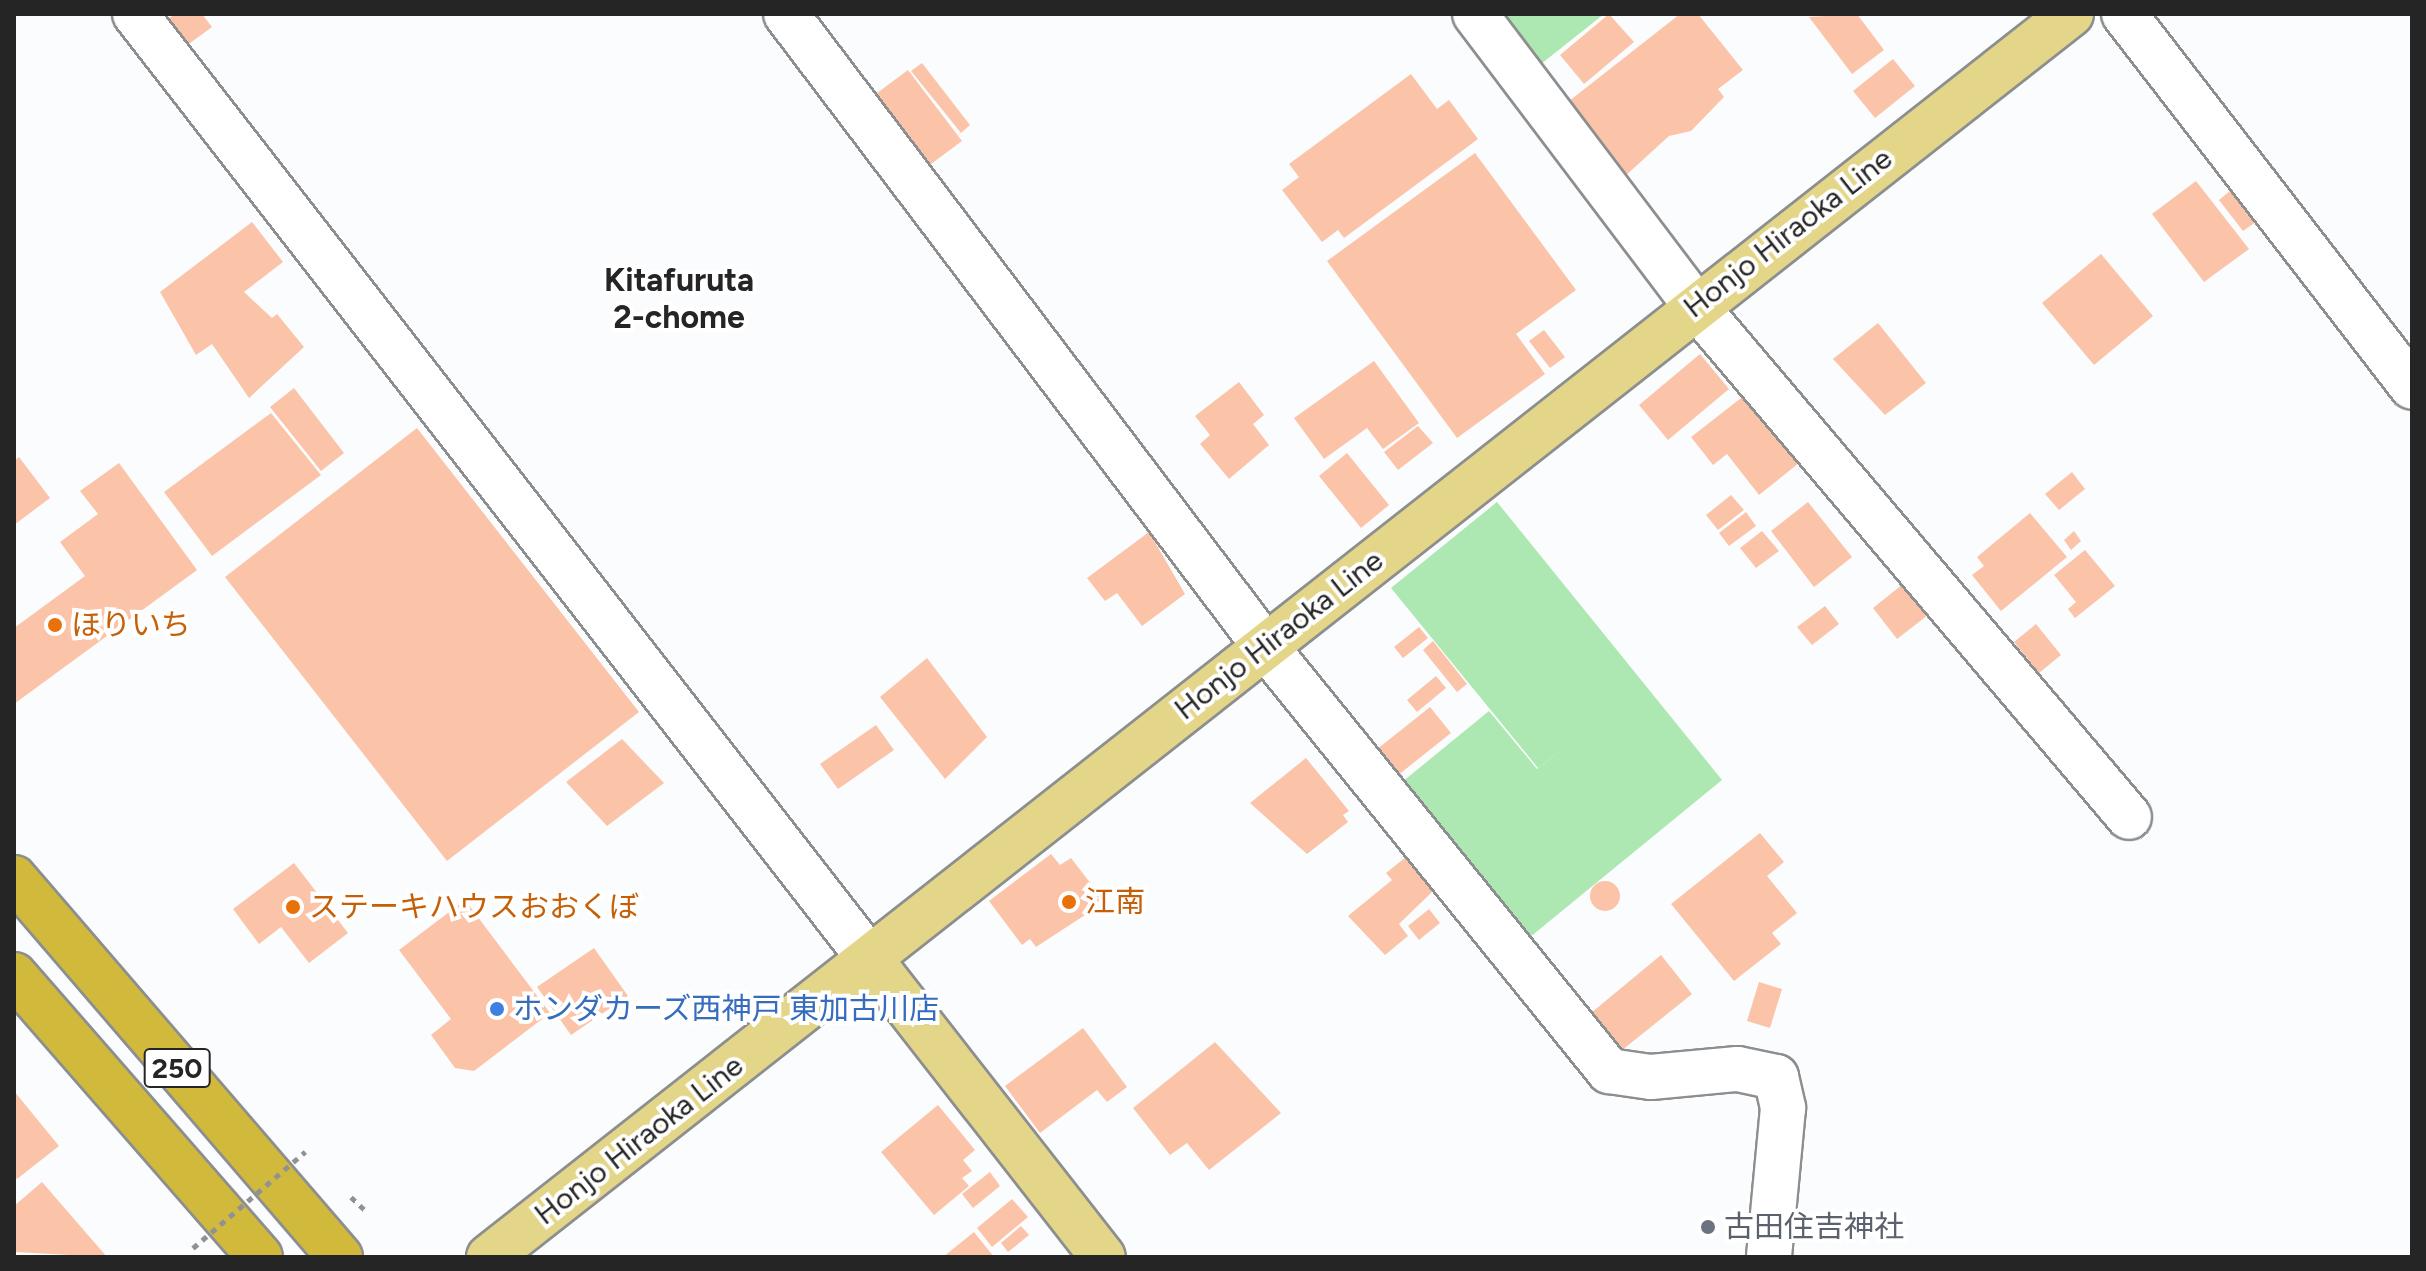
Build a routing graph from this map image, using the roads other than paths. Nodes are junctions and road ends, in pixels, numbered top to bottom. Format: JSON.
{"nodes":[{"id":1,"x":135,"y":14,"type":"edge"},
{"id":2,"x":786,"y":14,"type":"edge"},
{"id":3,"x":1475,"y":14,"type":"edge"},
{"id":4,"x":2071,"y":14,"type":"edge"},
{"id":5,"x":2124,"y":14,"type":"edge"},
{"id":6,"x":1695,"y":305,"type":"junction"},
{"id":7,"x":2412,"y":387,"type":"edge"},
{"id":8,"x":1265,"y":646,"type":"junction"},
{"id":9,"x":2129,"y":817,"type":"dead end"},
{"id":10,"x":14,"y":878,"type":"edge"},
{"id":11,"x":870,"y":959,"type":"junction"},
{"id":12,"x":14,"y":975,"type":"edge"},
{"id":13,"x":260,"y":1257,"type":"edge"},
{"id":14,"x":340,"y":1257,"type":"edge"},
{"id":15,"x":489,"y":1257,"type":"edge"},
{"id":16,"x":1103,"y":1257,"type":"edge"},
{"id":17,"x":1769,"y":1257,"type":"edge"}],
"edges":[{"from":1,"to":11,"type":"street"},
{"from":2,"to":8,"type":"street"},
{"from":3,"to":6,"type":"street"},
{"from":4,"to":6,"type":"main road","name":"Honjo Hiraoka Line"},
{"from":5,"to":7,"type":"street"},
{"from":6,"to":8,"type":"main road","name":"Honjo Hiraoka Line"},
{"from":6,"to":9,"type":"street"},
{"from":8,"to":11,"type":"main road","name":"Honjo Hiraoka Line"},
{"from":8,"to":17,"type":"street"},
{"from":10,"to":14,"type":"highway","number":"250"},
{"from":11,"to":15,"type":"main road","name":"Honjo Hiraoka Line"},
{"from":11,"to":16,"type":"main road"},
{"from":12,"to":13,"type":"highway","number":"250"}]}
